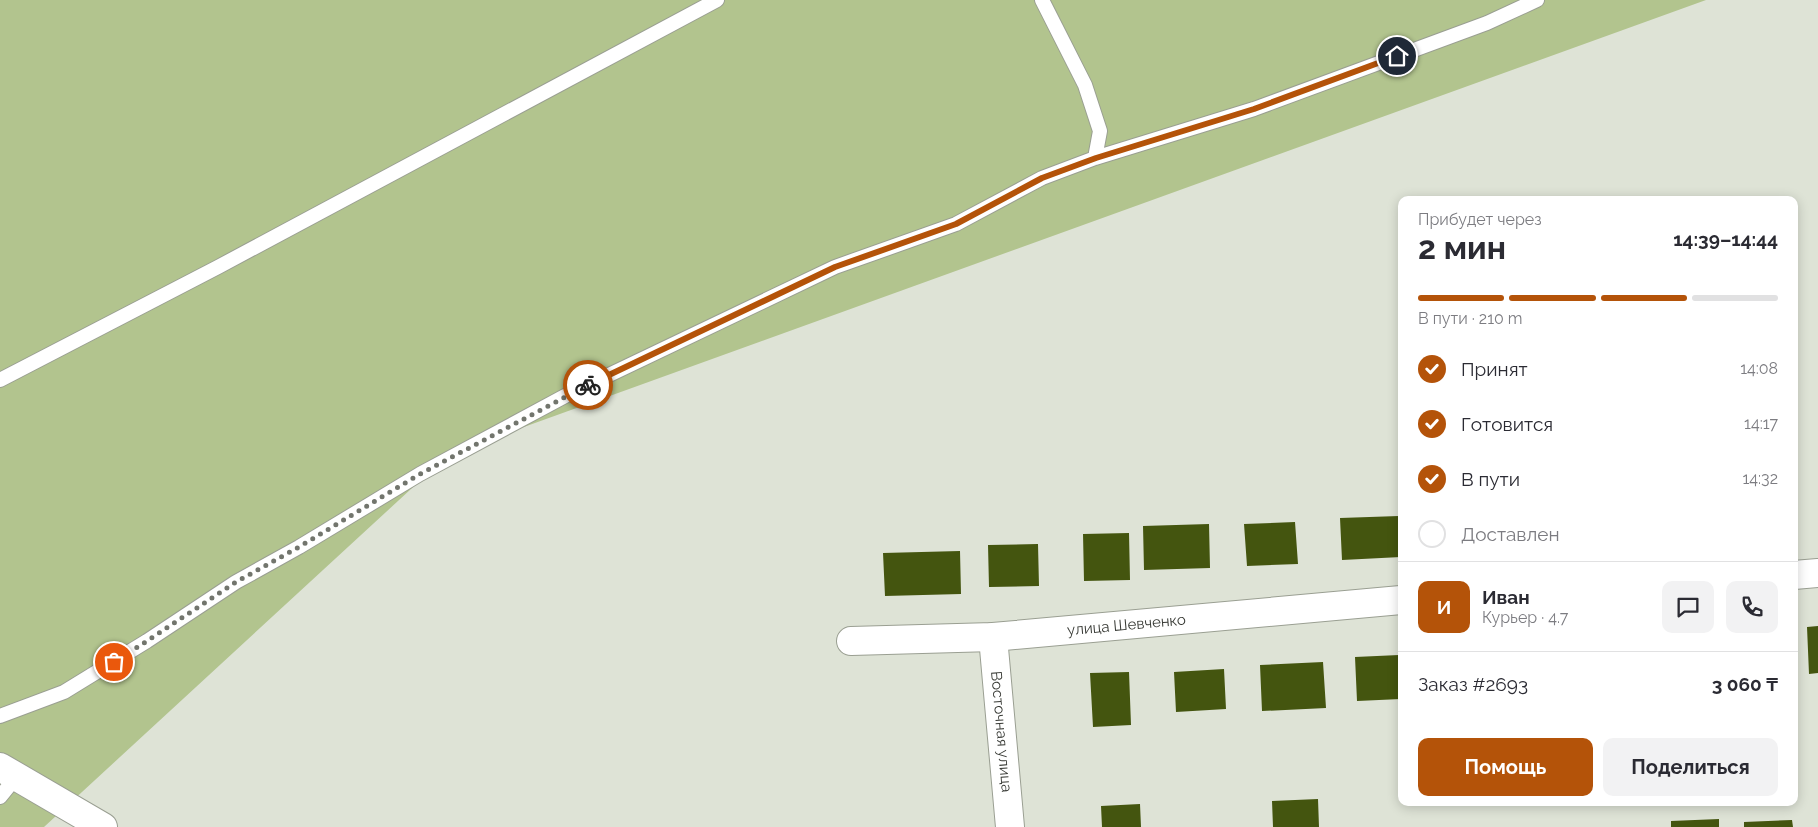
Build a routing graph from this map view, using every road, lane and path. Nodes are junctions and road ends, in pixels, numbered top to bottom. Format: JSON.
{"nodes":[{"id":1,"x":717,"y":0,"type":"edge"},
{"id":2,"x":1042,"y":0,"type":"edge"},
{"id":3,"x":1537,"y":0,"type":"edge"},
{"id":4,"x":1096,"y":158,"type":"junction"},
{"id":5,"x":0,"y":380,"type":"edge"},
{"id":6,"x":1818,"y":573,"type":"edge"},
{"id":7,"x":1798,"y":575,"type":"edge"},
{"id":8,"x":1398,"y":600,"type":"edge"},
{"id":9,"x":993,"y":637,"type":"junction"},
{"id":10,"x":851,"y":640,"type":"dead end"},
{"id":11,"x":0,"y":716,"type":"edge"},
{"id":12,"x":6,"y":780,"type":"edge"},
{"id":13,"x":103,"y":827,"type":"edge"},
{"id":14,"x":1010,"y":827,"type":"edge"}],
"edges":[{"from":1,"to":5,"type":"lane"},
{"from":2,"to":4,"type":"lane"},
{"from":3,"to":4,"type":"lane"},
{"from":4,"to":11,"type":"lane"},
{"from":6,"to":7,"type":"street"},
{"from":8,"to":9,"type":"street","name":"улица Шевченко"},
{"from":9,"to":10,"type":"street","name":"улица Шевченко"},
{"from":9,"to":14,"type":"street","name":"Восточная улица"},
{"from":12,"to":13,"type":"street"}]}
